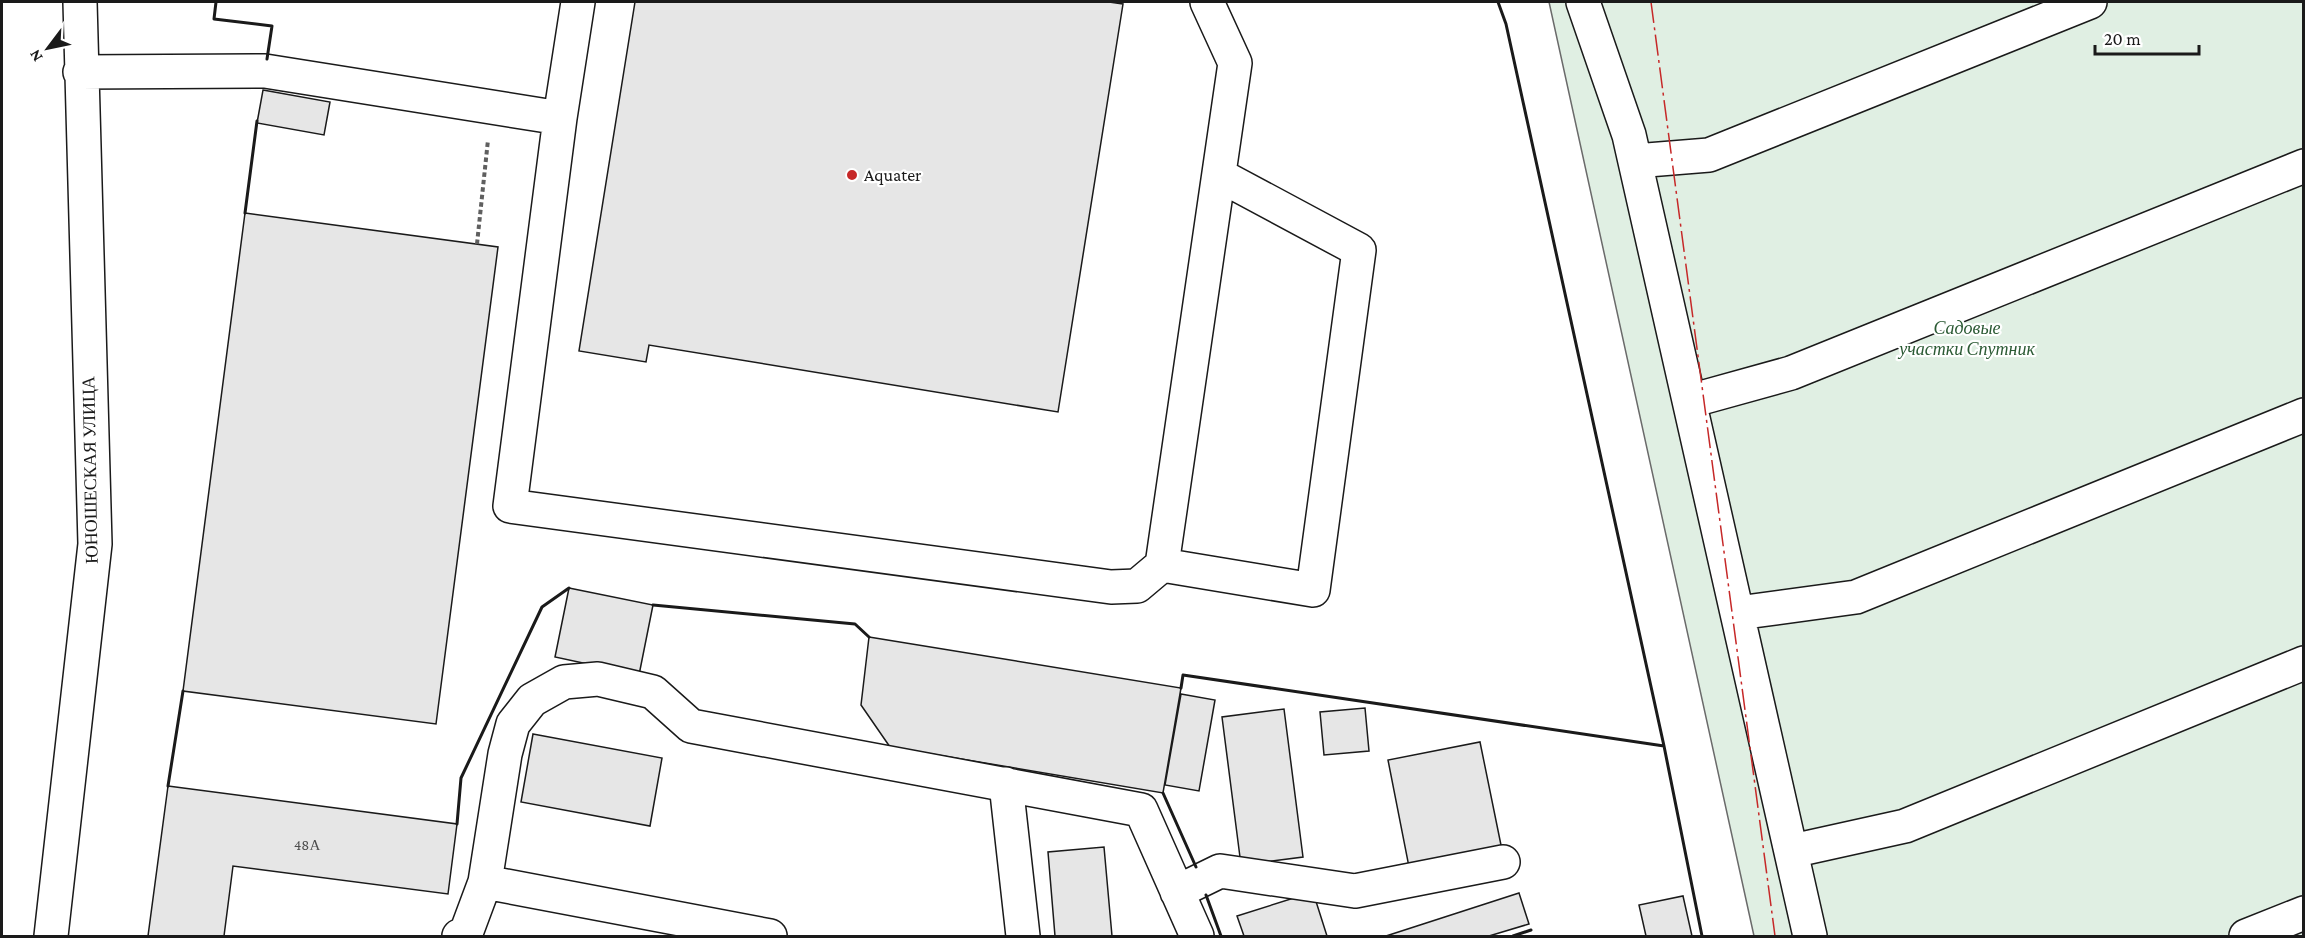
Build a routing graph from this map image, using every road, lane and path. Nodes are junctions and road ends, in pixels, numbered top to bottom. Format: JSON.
{"nodes":[{"id":1,"x":80,"y":2,"type":"edge"},
{"id":2,"x":578,"y":2,"type":"edge"},
{"id":3,"x":1207,"y":2,"type":"edge"},
{"id":4,"x":1583,"y":2,"type":"edge"},
{"id":5,"x":2090,"y":2,"type":"edge"},
{"id":6,"x":80,"y":72,"type":"junction"},
{"id":7,"x":492,"y":107,"type":"junction"},
{"id":8,"x":560,"y":117,"type":"junction"},
{"id":9,"x":1635,"y":161,"type":"junction"},
{"id":10,"x":2304,"y":166,"type":"edge"},
{"id":11,"x":1219,"y":175,"type":"junction"},
{"id":12,"x":477,"y":244,"type":"dead end"},
{"id":13,"x":1690,"y":401,"type":"junction"},
{"id":14,"x":2304,"y":415,"type":"edge"},
{"id":15,"x":1162,"y":566,"type":"junction"},
{"id":16,"x":1738,"y":613,"type":"junction"},
{"id":17,"x":2304,"y":663,"type":"edge"},
{"id":18,"x":1006,"y":784,"type":"junction"},
{"id":19,"x":1792,"y":851,"type":"junction"},
{"id":20,"x":1503,"y":862,"type":"dead end"},
{"id":21,"x":485,"y":882,"type":"junction"},
{"id":22,"x":1177,"y":892,"type":"junction"},
{"id":23,"x":2304,"y":913,"type":"edge"},
{"id":24,"x":51,"y":936,"type":"edge"},
{"id":25,"x":459,"y":936,"type":"edge"},
{"id":26,"x":770,"y":936,"type":"edge"},
{"id":27,"x":1023,"y":936,"type":"edge"},
{"id":28,"x":1197,"y":936,"type":"edge"},
{"id":29,"x":1810,"y":936,"type":"edge"},
{"id":30,"x":2246,"y":936,"type":"edge"}],
"edges":[{"from":1,"to":6,"type":"street","name":"ЮНОШЕСКАЯ УЛИЦА"},
{"from":2,"to":8,"type":"street"},
{"from":3,"to":11,"type":"street"},
{"from":4,"to":9,"type":"street"},
{"from":5,"to":9,"type":"street"},
{"from":6,"to":7,"type":"street"},
{"from":6,"to":24,"type":"street","name":"ЮНОШЕСКАЯ УЛИЦА"},
{"from":7,"to":8,"type":"street"},
{"from":7,"to":12,"type":"path"},
{"from":8,"to":15,"type":"street"},
{"from":9,"to":13,"type":"street"},
{"from":10,"to":13,"type":"street"},
{"from":11,"to":15,"type":"street"},
{"from":11,"to":15,"type":"street"},
{"from":13,"to":16,"type":"street"},
{"from":14,"to":16,"type":"street"},
{"from":16,"to":19,"type":"street"},
{"from":17,"to":19,"type":"street"},
{"from":18,"to":21,"type":"street"},
{"from":18,"to":22,"type":"street"},
{"from":18,"to":27,"type":"street"},
{"from":19,"to":29,"type":"street"},
{"from":20,"to":22,"type":"street"},
{"from":21,"to":25,"type":"street"},
{"from":21,"to":26,"type":"street"},
{"from":22,"to":28,"type":"street"},
{"from":23,"to":30,"type":"street"}]}
